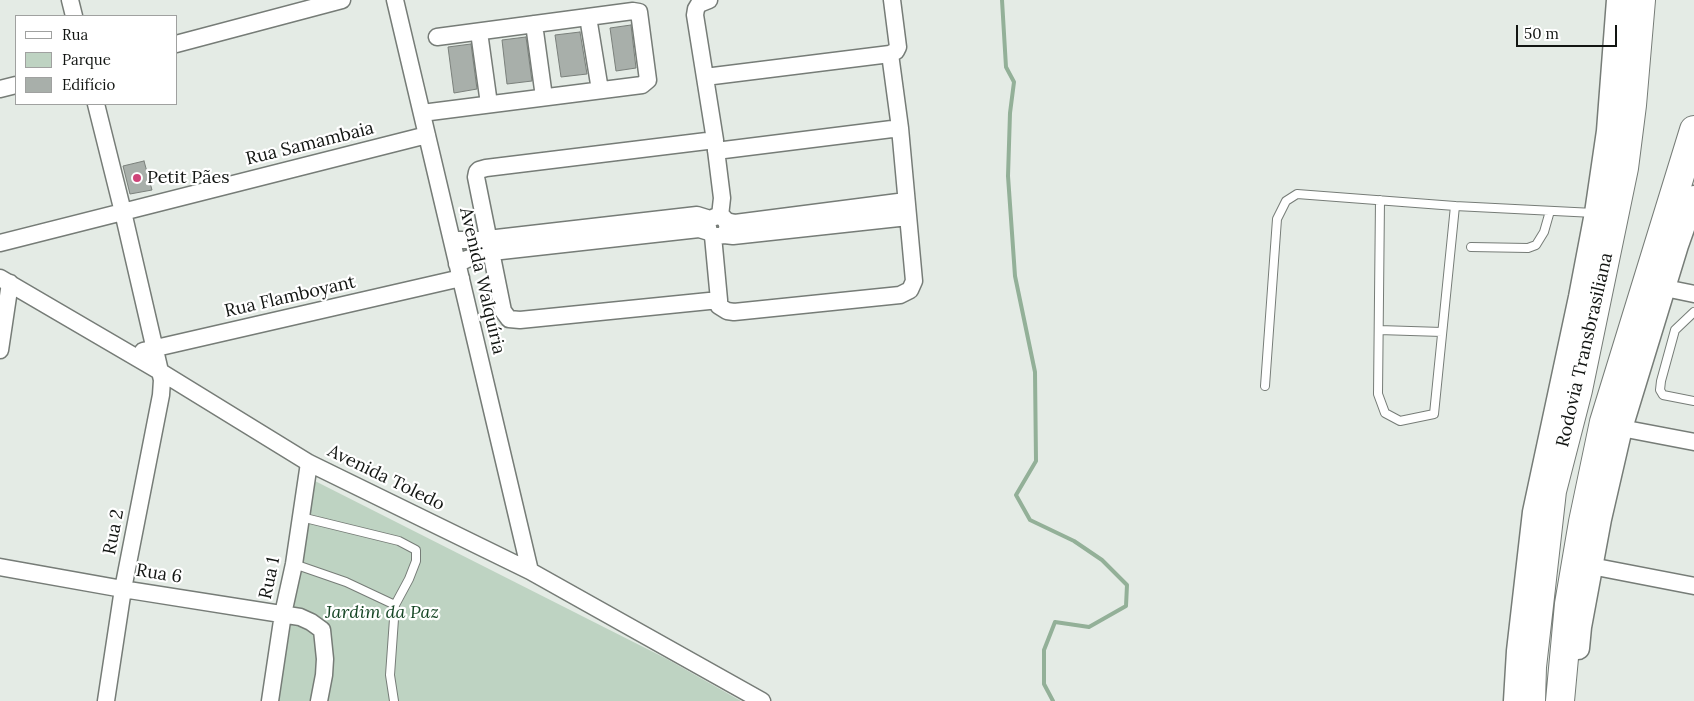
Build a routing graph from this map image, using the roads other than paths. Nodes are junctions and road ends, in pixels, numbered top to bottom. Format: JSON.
{"nodes":[{"id":1,"x":70,"y":0,"type":"edge"},
{"id":2,"x":342,"y":0,"type":"edge"},
{"id":3,"x":395,"y":0,"type":"edge"},
{"id":4,"x":709,"y":0,"type":"edge"},
{"id":5,"x":892,"y":0,"type":"edge"},
{"id":6,"x":1623,"y":0,"type":"edge"},
{"id":7,"x":74,"y":15,"type":"edge"},
{"id":8,"x":588,"y":17,"type":"junction"},
{"id":9,"x":534,"y":24,"type":"junction"},
{"id":10,"x":479,"y":32,"type":"junction"},
{"id":11,"x":437,"y":37,"type":"dead end"},
{"id":12,"x":178,"y":43,"type":"edge"},
{"id":13,"x":890,"y":54,"type":"junction"},
{"id":14,"x":705,"y":77,"type":"junction"},
{"id":15,"x":15,"y":85,"type":"edge"},
{"id":16,"x":0,"y":89,"type":"edge"},
{"id":17,"x":600,"y":90,"type":"junction"},
{"id":18,"x":544,"y":97,"type":"junction"},
{"id":19,"x":490,"y":104,"type":"junction"},
{"id":20,"x":96,"y":105,"type":"edge"},
{"id":21,"x":422,"y":113,"type":"junction"},
{"id":22,"x":900,"y":128,"type":"junction"},
{"id":23,"x":427,"y":135,"type":"junction"},
{"id":24,"x":1692,"y":139,"type":"edge"},
{"id":25,"x":716,"y":145,"type":"junction"},
{"id":26,"x":1694,"y":197,"type":"edge"},
{"id":27,"x":1380,"y":200,"type":"junction"},
{"id":28,"x":1455,"y":206,"type":"junction"},
{"id":29,"x":907,"y":209,"type":"junction"},
{"id":30,"x":1550,"y":211,"type":"junction"},
{"id":31,"x":123,"y":212,"type":"junction"},
{"id":32,"x":1596,"y":213,"type":"junction"},
{"id":33,"x":717,"y":226,"type":"junction"},
{"id":34,"x":452,"y":240,"type":"junction"},
{"id":35,"x":0,"y":243,"type":"edge"},
{"id":36,"x":1677,"y":245,"type":"junction"},
{"id":37,"x":490,"y":246,"type":"junction"},
{"id":38,"x":1471,"y":247,"type":"dead end"},
{"id":39,"x":459,"y":271,"type":"junction"},
{"id":40,"x":5,"y":281,"type":"edge"},
{"id":41,"x":1665,"y":288,"type":"junction"},
{"id":42,"x":1694,"y":294,"type":"edge"},
{"id":43,"x":719,"y":300,"type":"junction"},
{"id":44,"x":1694,"y":312,"type":"edge"},
{"id":45,"x":1379,"y":330,"type":"junction"},
{"id":46,"x":1442,"y":332,"type":"junction"},
{"id":47,"x":154,"y":348,"type":"junction"},
{"id":48,"x":0,"y":350,"type":"edge"},
{"id":49,"x":128,"y":354,"type":"junction"},
{"id":50,"x":161,"y":372,"type":"junction"},
{"id":51,"x":1265,"y":386,"type":"dead end"},
{"id":52,"x":1694,"y":401,"type":"edge"},
{"id":53,"x":1621,"y":428,"type":"junction"},
{"id":54,"x":1694,"y":442,"type":"edge"},
{"id":55,"x":310,"y":463,"type":"junction"},
{"id":56,"x":1552,"y":491,"type":"junction"},
{"id":57,"x":301,"y":517,"type":"junction"},
{"id":58,"x":1600,"y":519,"type":"junction"},
{"id":59,"x":294,"y":564,"type":"junction"},
{"id":60,"x":1591,"y":566,"type":"junction"},
{"id":61,"x":0,"y":567,"type":"edge"},
{"id":62,"x":530,"y":571,"type":"junction"},
{"id":63,"x":1694,"y":586,"type":"edge"},
{"id":64,"x":123,"y":589,"type":"junction"},
{"id":65,"x":394,"y":605,"type":"junction"},
{"id":66,"x":283,"y":614,"type":"junction"},
{"id":67,"x":1520,"y":633,"type":"junction"},
{"id":68,"x":106,"y":701,"type":"edge"},
{"id":69,"x":270,"y":701,"type":"edge"},
{"id":70,"x":319,"y":701,"type":"edge"},
{"id":71,"x":394,"y":701,"type":"edge"},
{"id":72,"x":762,"y":701,"type":"edge"},
{"id":73,"x":1516,"y":701,"type":"edge"},
{"id":74,"x":1531,"y":701,"type":"edge"},
{"id":75,"x":1560,"y":701,"type":"edge"},
{"id":76,"x":1572,"y":701,"type":"edge"}],
"edges":[{"from":1,"to":7,"type":"street"},
{"from":2,"to":12,"type":"street"},
{"from":3,"to":21,"type":"street","name":"Avenida Walquíria"},
{"from":4,"to":14,"type":"street"},
{"from":5,"to":13,"type":"street"},
{"from":6,"to":32,"type":"main road","name":"Rodovia Transbrasiliana"},
{"from":6,"to":56,"type":"highway","name":"Rodovia Transbrasiliana"},
{"from":8,"to":9,"type":"street"},
{"from":8,"to":17,"type":"street"},
{"from":8,"to":17,"type":"street"},
{"from":9,"to":10,"type":"street"},
{"from":9,"to":18,"type":"street"},
{"from":10,"to":11,"type":"street"},
{"from":10,"to":19,"type":"street"},
{"from":13,"to":14,"type":"street"},
{"from":13,"to":22,"type":"street"},
{"from":14,"to":25,"type":"street"},
{"from":15,"to":16,"type":"street"},
{"from":17,"to":18,"type":"street"},
{"from":18,"to":19,"type":"street"},
{"from":19,"to":21,"type":"street"},
{"from":20,"to":31,"type":"street","name":"Rua 2"},
{"from":21,"to":23,"type":"street","name":"Avenida Walquíria"},
{"from":22,"to":25,"type":"street"},
{"from":22,"to":29,"type":"street"},
{"from":23,"to":31,"type":"street","name":"Rua Samambaia"},
{"from":23,"to":34,"type":"street","name":"Avenida Walquíria"},
{"from":24,"to":36,"type":"highway"},
{"from":24,"to":75,"type":"highway","name":"Rodovia Transbrasiliana"},
{"from":25,"to":33,"type":"street"},
{"from":25,"to":37,"type":"street"},
{"from":26,"to":36,"type":"main road"},
{"from":27,"to":28,"type":"lane"},
{"from":27,"to":45,"type":"lane"},
{"from":27,"to":51,"type":"lane"},
{"from":28,"to":30,"type":"lane"},
{"from":28,"to":46,"type":"lane"},
{"from":29,"to":33,"type":"street"},
{"from":29,"to":43,"type":"street"},
{"from":30,"to":32,"type":"lane"},
{"from":30,"to":38,"type":"lane"},
{"from":31,"to":35,"type":"street","name":"Rua Samambaia"},
{"from":31,"to":47,"type":"street","name":"Rua 2"},
{"from":32,"to":67,"type":"main road","name":"Rodovia Transbrasiliana"},
{"from":33,"to":37,"type":"street"},
{"from":33,"to":43,"type":"street"},
{"from":34,"to":37,"type":"street"},
{"from":34,"to":39,"type":"street","name":"Avenida Walquíria"},
{"from":36,"to":41,"type":"main road"},
{"from":37,"to":39,"type":"street","name":"Rua Flamboyant"},
{"from":37,"to":43,"type":"street"},
{"from":39,"to":47,"type":"street","name":"Rua Flamboyant"},
{"from":39,"to":62,"type":"street","name":"Avenida Walquíria"},
{"from":40,"to":48,"type":"street"},
{"from":40,"to":49,"type":"street","name":"Avenida Toledo"},
{"from":41,"to":42,"type":"street"},
{"from":41,"to":53,"type":"main road"},
{"from":44,"to":52,"type":"lane"},
{"from":45,"to":46,"type":"lane"},
{"from":45,"to":46,"type":"lane"},
{"from":47,"to":49,"type":"street","name":"Rua Flamboyant"},
{"from":47,"to":50,"type":"street","name":"Rua 2"},
{"from":49,"to":50,"type":"street","name":"Avenida Toledo"},
{"from":50,"to":55,"type":"street","name":"Avenida Toledo"},
{"from":50,"to":64,"type":"street","name":"Rua 2"},
{"from":53,"to":54,"type":"street"},
{"from":53,"to":58,"type":"main road"},
{"from":55,"to":57,"type":"street","name":"Rua 1"},
{"from":55,"to":62,"type":"street","name":"Avenida Toledo"},
{"from":56,"to":67,"type":"highway"},
{"from":56,"to":74,"type":"highway","name":"Rodovia Transbrasiliana"},
{"from":57,"to":59,"type":"street","name":"Rua 1"},
{"from":57,"to":65,"type":"lane"},
{"from":58,"to":60,"type":"main road"},
{"from":58,"to":75,"type":"highway"},
{"from":59,"to":65,"type":"lane"},
{"from":59,"to":66,"type":"street","name":"Rua 1"},
{"from":60,"to":63,"type":"street"},
{"from":60,"to":76,"type":"main road"},
{"from":61,"to":64,"type":"street","name":"Rua 6"},
{"from":62,"to":72,"type":"street","name":"Avenida Toledo"},
{"from":64,"to":66,"type":"street","name":"Rua 6"},
{"from":64,"to":68,"type":"street","name":"Rua 2"},
{"from":65,"to":71,"type":"lane"},
{"from":66,"to":69,"type":"street","name":"Rua 1"},
{"from":66,"to":70,"type":"street","name":"Rua 6"},
{"from":67,"to":73,"type":"main road","name":"Rodovia Transbrasiliana"}]}
